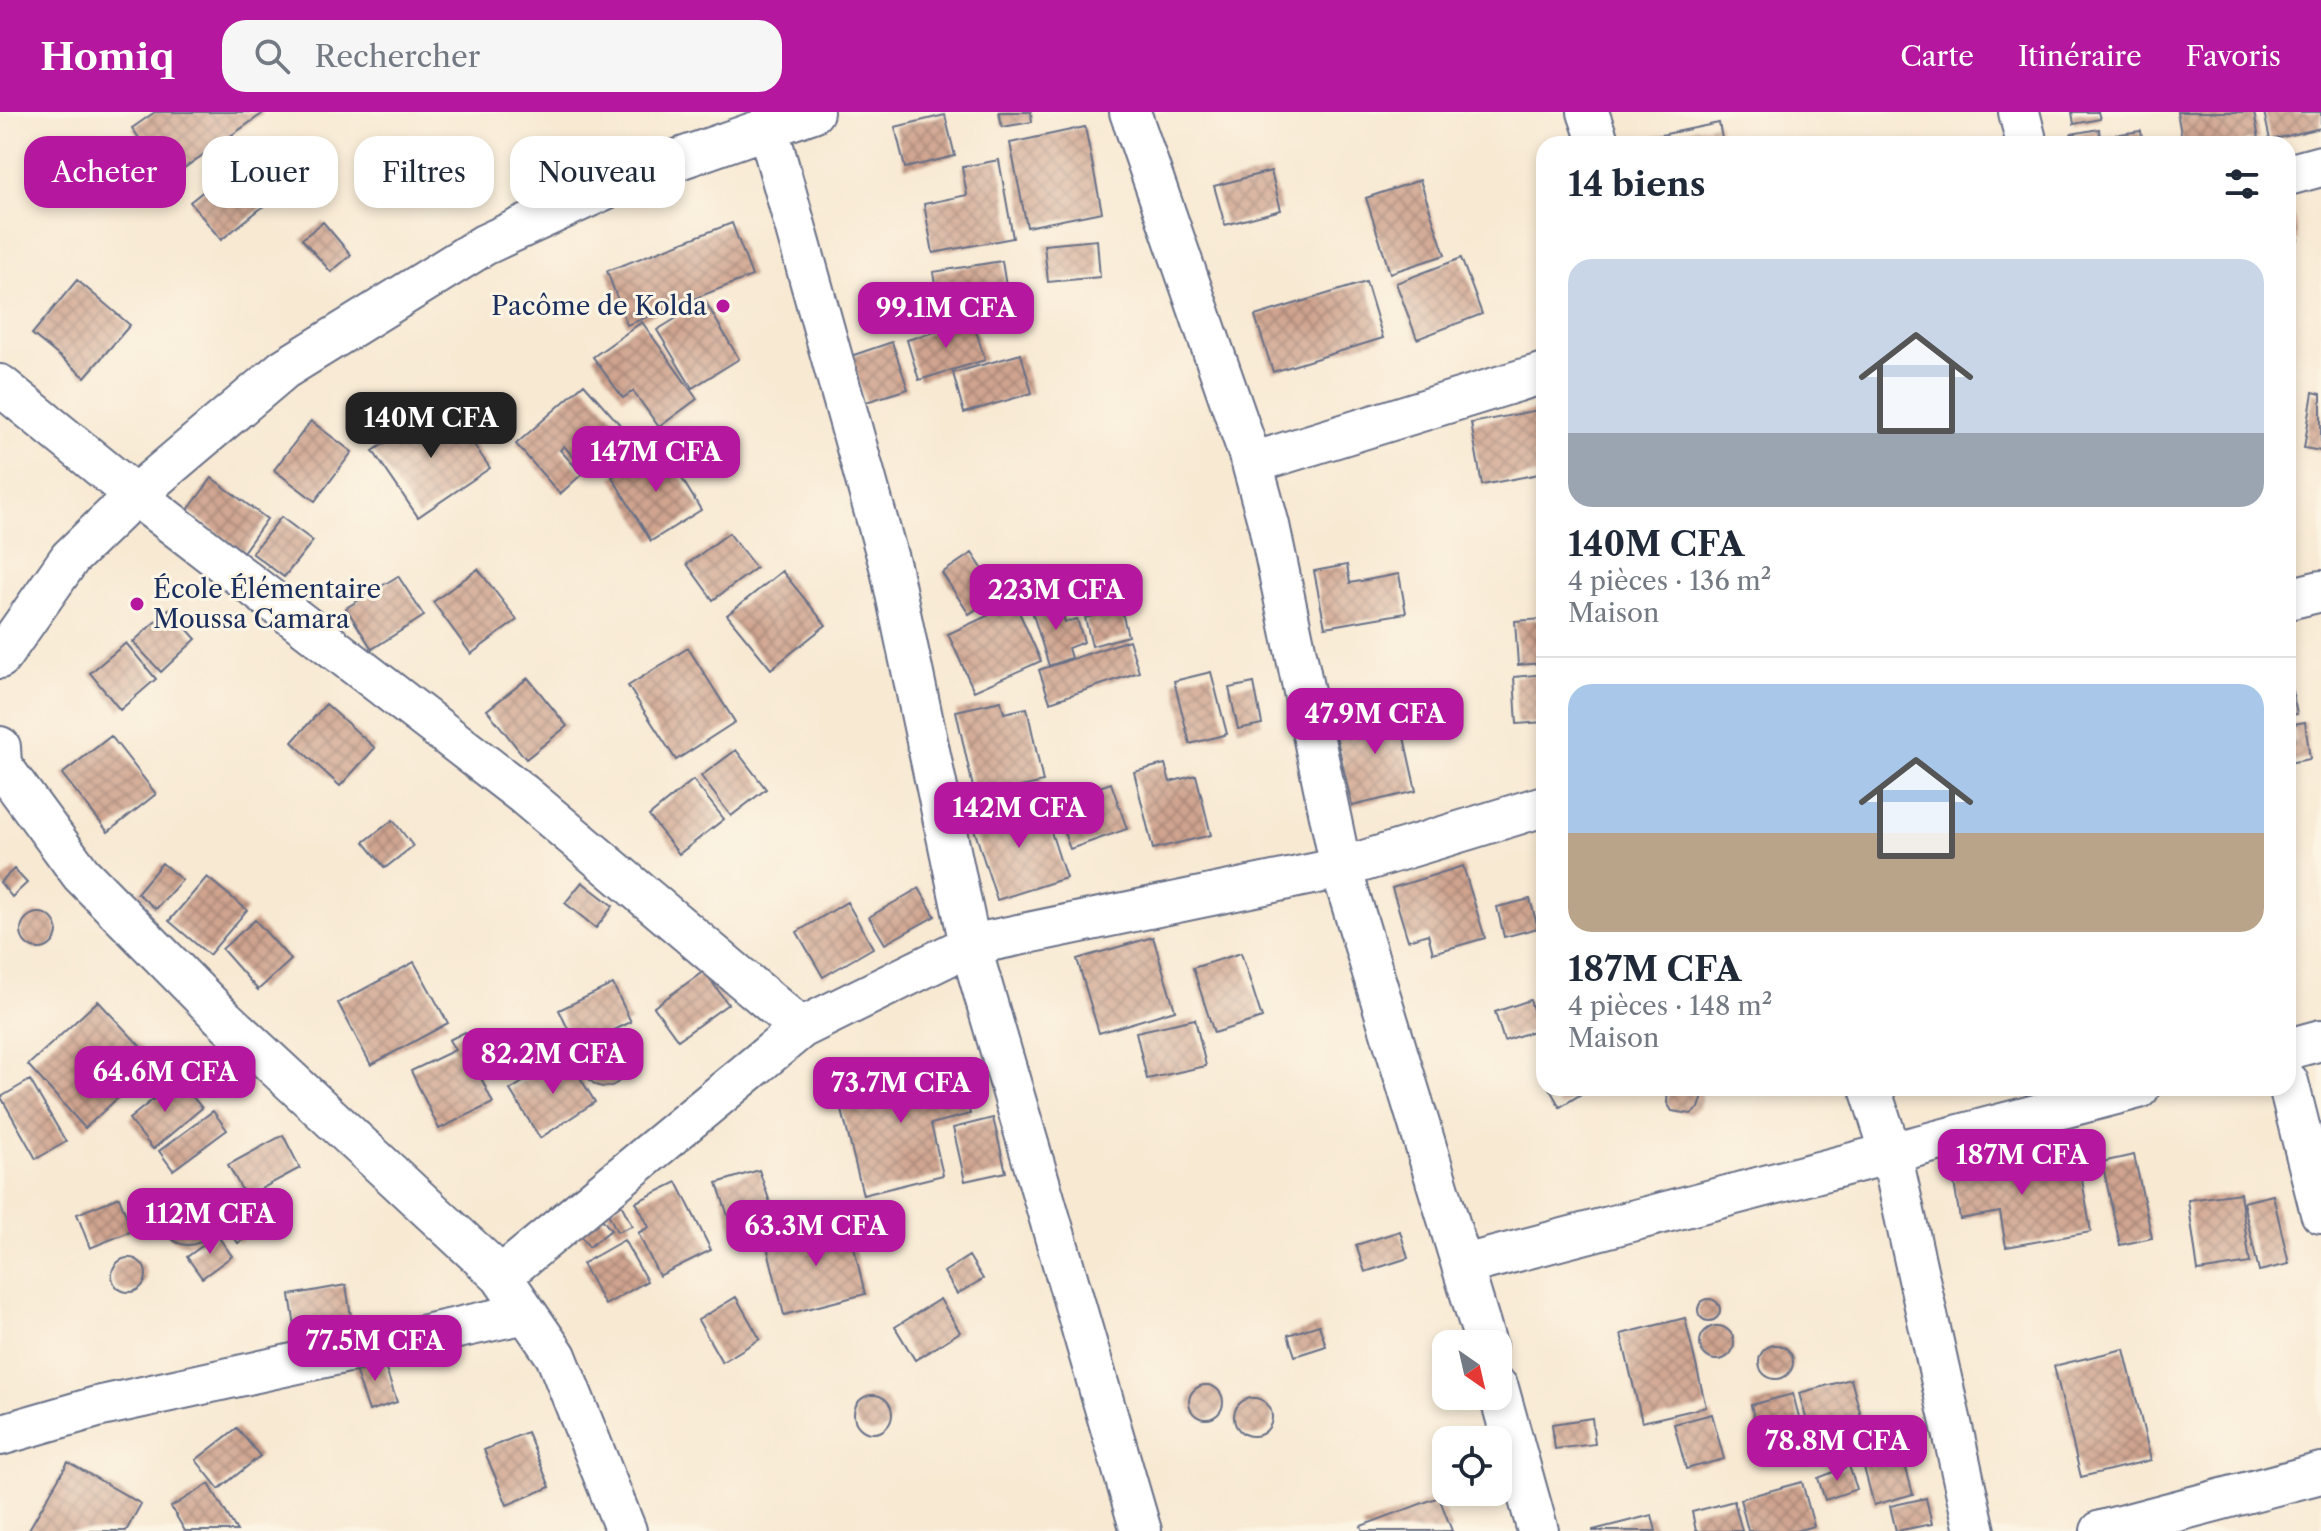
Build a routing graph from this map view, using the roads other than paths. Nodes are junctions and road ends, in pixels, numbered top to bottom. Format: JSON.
{"nodes":[{"id":1,"x":813,"y":112,"type":"edge"},
{"id":2,"x":1130,"y":112,"type":"edge"},
{"id":3,"x":1588,"y":112,"type":"edge"},
{"id":4,"x":2019,"y":112,"type":"edge"},
{"id":5,"x":767,"y":125,"type":"junction"},
{"id":6,"x":1596,"y":136,"type":"edge"},
{"id":7,"x":2025,"y":136,"type":"edge"},
{"id":8,"x":2321,"y":166,"type":"edge"},
{"id":9,"x":2296,"y":173,"type":"edge"},
{"id":10,"x":1536,"y":375,"type":"edge"},
{"id":11,"x":0,"y":385,"type":"edge"},
{"id":12,"x":1252,"y":463,"type":"junction"},
{"id":13,"x":135,"y":495,"type":"junction"},
{"id":14,"x":2321,"y":591,"type":"edge"},
{"id":15,"x":2296,"y":597,"type":"edge"},
{"id":16,"x":0,"y":658,"type":"edge"},
{"id":17,"x":0,"y":747,"type":"edge"},
{"id":18,"x":1536,"y":808,"type":"edge"},
{"id":19,"x":1341,"y":868,"type":"junction"},
{"id":20,"x":970,"y":945,"type":"junction"},
{"id":21,"x":801,"y":1028,"type":"junction"},
{"id":22,"x":2321,"y":1040,"type":"edge"},
{"id":23,"x":2296,"y":1047,"type":"edge"},
{"id":24,"x":1873,"y":1096,"type":"edge"},
{"id":25,"x":2108,"y":1096,"type":"edge"},
{"id":26,"x":2292,"y":1096,"type":"edge"},
{"id":27,"x":1891,"y":1153,"type":"junction"},
{"id":28,"x":2321,"y":1213,"type":"edge"},
{"id":29,"x":1464,"y":1265,"type":"junction"},
{"id":30,"x":501,"y":1276,"type":"junction"},
{"id":31,"x":526,"y":1313,"type":"junction"},
{"id":32,"x":1482,"y":1330,"type":"edge"},
{"id":33,"x":1504,"y":1410,"type":"edge"},
{"id":34,"x":0,"y":1435,"type":"edge"},
{"id":35,"x":2321,"y":1473,"type":"edge"},
{"id":36,"x":626,"y":1531,"type":"edge"},
{"id":37,"x":1141,"y":1531,"type":"edge"},
{"id":38,"x":1538,"y":1531,"type":"edge"},
{"id":39,"x":1975,"y":1531,"type":"edge"},
{"id":40,"x":2101,"y":1531,"type":"edge"}],
"edges":[{"from":1,"to":5,"type":"street"},
{"from":2,"to":12,"type":"street"},
{"from":3,"to":6,"type":"street"},
{"from":4,"to":7,"type":"street"},
{"from":5,"to":13,"type":"street"},
{"from":5,"to":20,"type":"street"},
{"from":8,"to":9,"type":"street"},
{"from":10,"to":12,"type":"street"},
{"from":11,"to":13,"type":"street"},
{"from":12,"to":19,"type":"street"},
{"from":13,"to":16,"type":"street"},
{"from":13,"to":21,"type":"street"},
{"from":14,"to":15,"type":"street"},
{"from":17,"to":30,"type":"street"},
{"from":18,"to":19,"type":"street"},
{"from":19,"to":20,"type":"street"},
{"from":19,"to":29,"type":"street"},
{"from":20,"to":21,"type":"street"},
{"from":20,"to":37,"type":"street"},
{"from":21,"to":30,"type":"street"},
{"from":22,"to":23,"type":"street"},
{"from":24,"to":27,"type":"street"},
{"from":25,"to":27,"type":"street"},
{"from":26,"to":28,"type":"street"},
{"from":27,"to":29,"type":"street"},
{"from":27,"to":39,"type":"street"},
{"from":29,"to":32,"type":"street"},
{"from":30,"to":31,"type":"street"},
{"from":31,"to":34,"type":"street"},
{"from":31,"to":36,"type":"street"},
{"from":33,"to":38,"type":"street"},
{"from":35,"to":40,"type":"street"}]}
